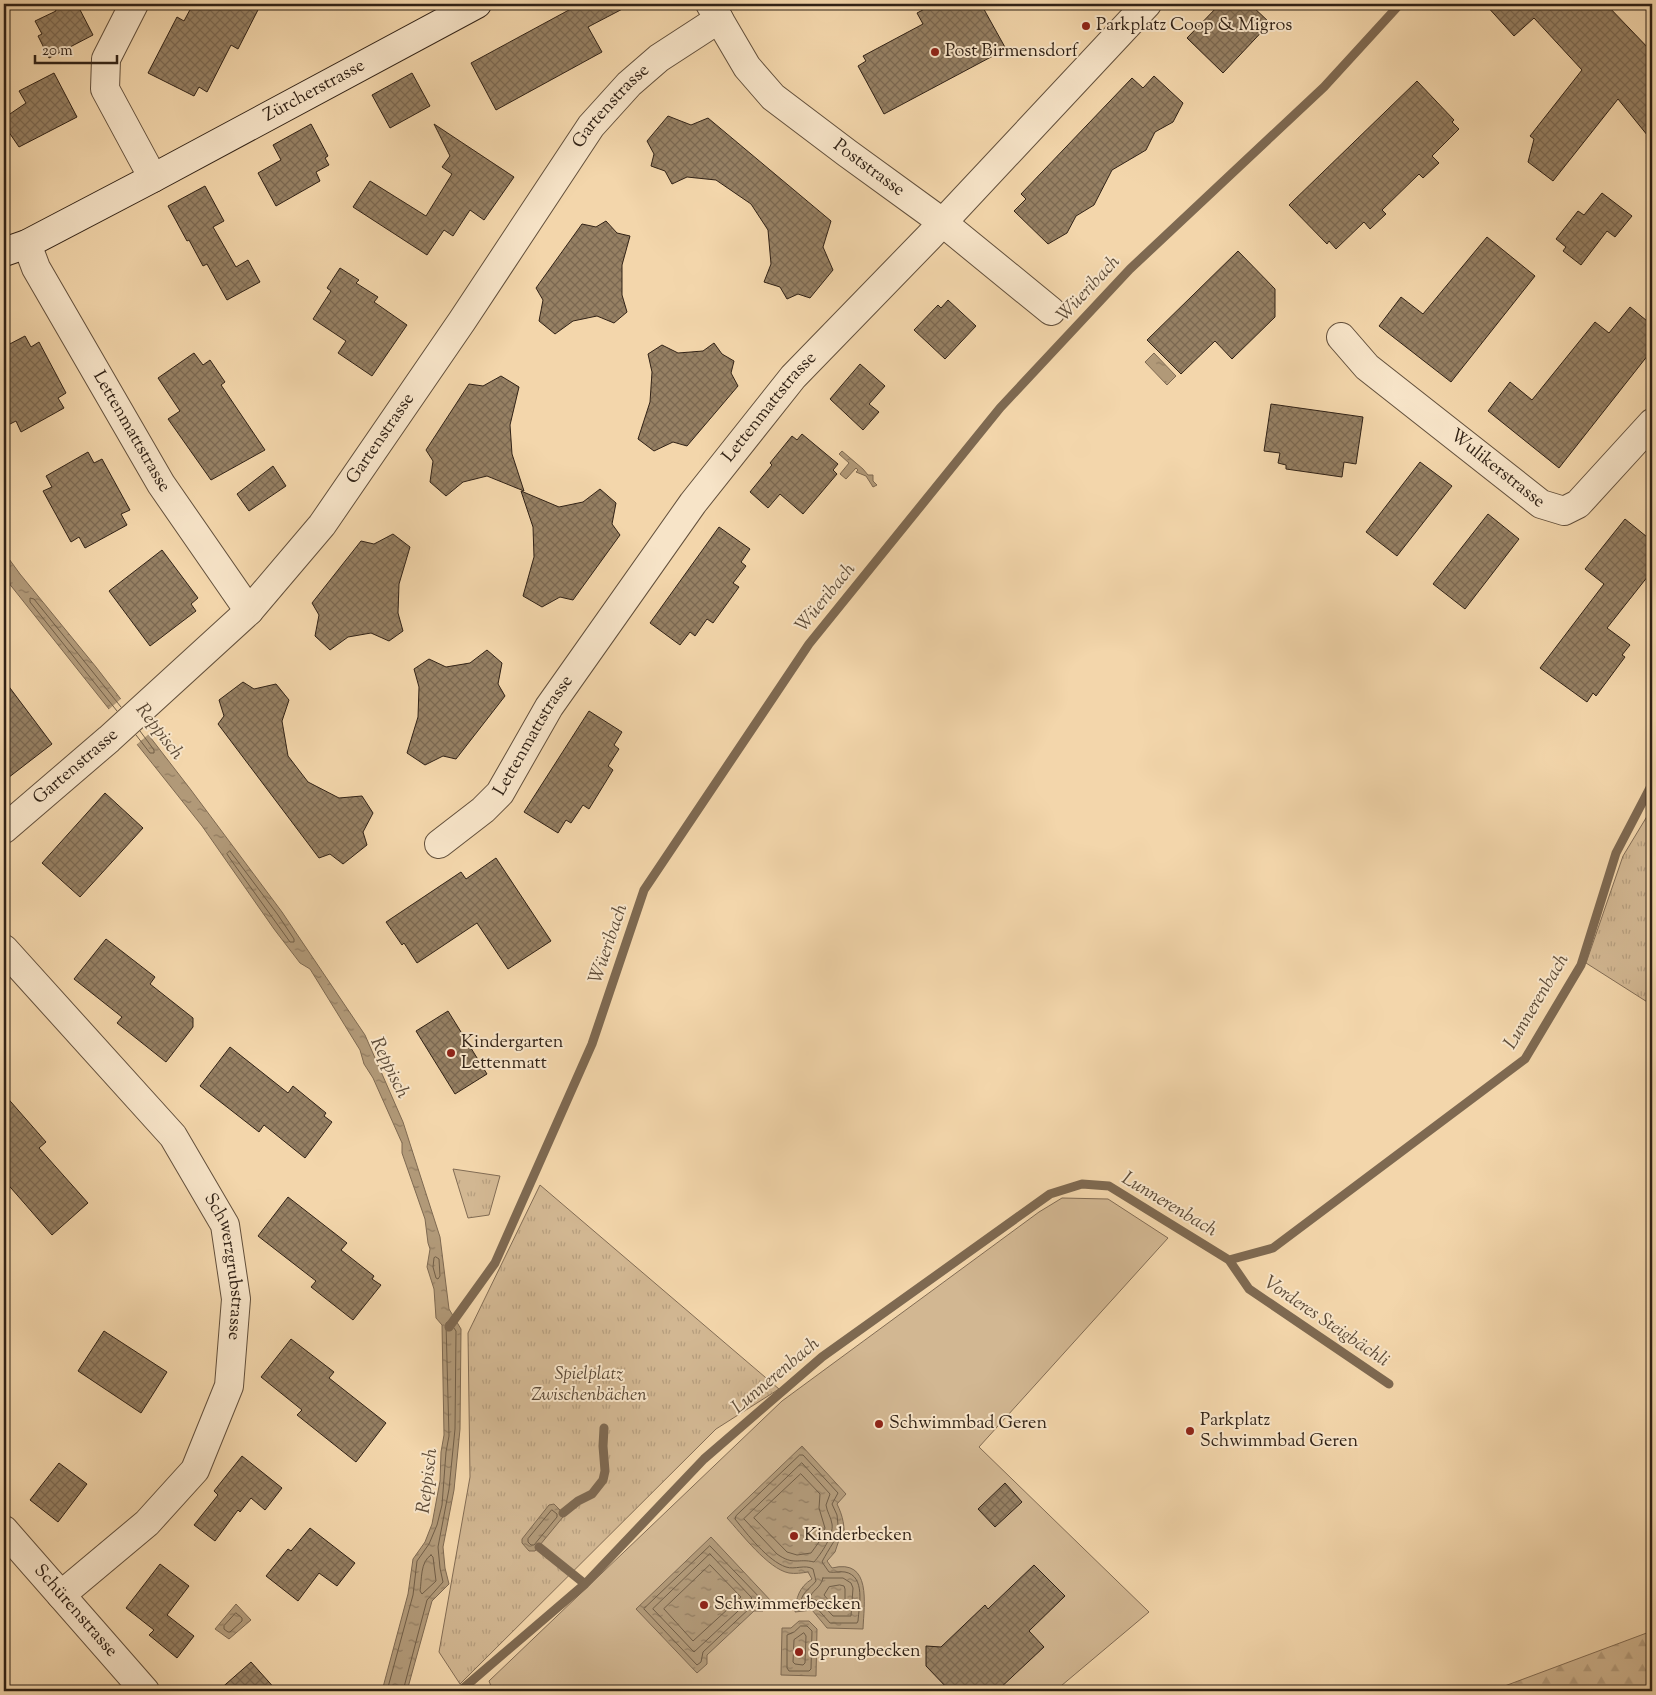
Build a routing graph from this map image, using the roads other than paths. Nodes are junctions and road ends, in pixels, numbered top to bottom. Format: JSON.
{"nodes":[{"id":1,"x":134,"y":4,"type":"edge"},
{"id":2,"x":477,"y":4,"type":"edge"},
{"id":3,"x":1147,"y":4,"type":"edge"},
{"id":4,"x":714,"y":12,"type":"edge"},
{"id":5,"x":153,"y":178,"type":"junction"},
{"id":6,"x":942,"y":222,"type":"junction"},
{"id":7,"x":16,"y":248,"type":"edge"},
{"id":8,"x":1052,"y":311,"type":"dead end"},
{"id":9,"x":1341,"y":337,"type":"dead end"},
{"id":10,"x":1652,"y":424,"type":"edge"},
{"id":11,"x":249,"y":611,"type":"junction"},
{"id":12,"x":4,"y":829,"type":"edge"},
{"id":13,"x":439,"y":844,"type":"dead end"},
{"id":14,"x":4,"y":949,"type":"edge"},
{"id":15,"x":4,"y":1530,"type":"edge"},
{"id":16,"x":61,"y":1595,"type":"junction"},
{"id":17,"x":145,"y":1691,"type":"edge"}],
"edges":[{"from":1,"to":5,"type":"street"},
{"from":2,"to":5,"type":"street","name":"Zürcherstrasse"},
{"from":3,"to":6,"type":"street","name":"Lettenmattstrasse"},
{"from":4,"to":6,"type":"street","name":"Poststrasse"},
{"from":4,"to":11,"type":"street","name":"Gartenstrasse"},
{"from":5,"to":7,"type":"street","name":"Zürcherstrasse"},
{"from":6,"to":8,"type":"street","name":"Poststrasse"},
{"from":6,"to":13,"type":"street","name":"Lettenmattstrasse"},
{"from":7,"to":11,"type":"street","name":"Lettenmattstrasse"},
{"from":9,"to":10,"type":"street","name":"Wulikerstrasse"},
{"from":11,"to":12,"type":"street","name":"Gartenstrasse"},
{"from":14,"to":16,"type":"street","name":"Schwerzgrubstrasse"},
{"from":15,"to":16,"type":"street","name":"Schürenstrasse"},
{"from":16,"to":17,"type":"street","name":"Schürenstrasse"}]}
